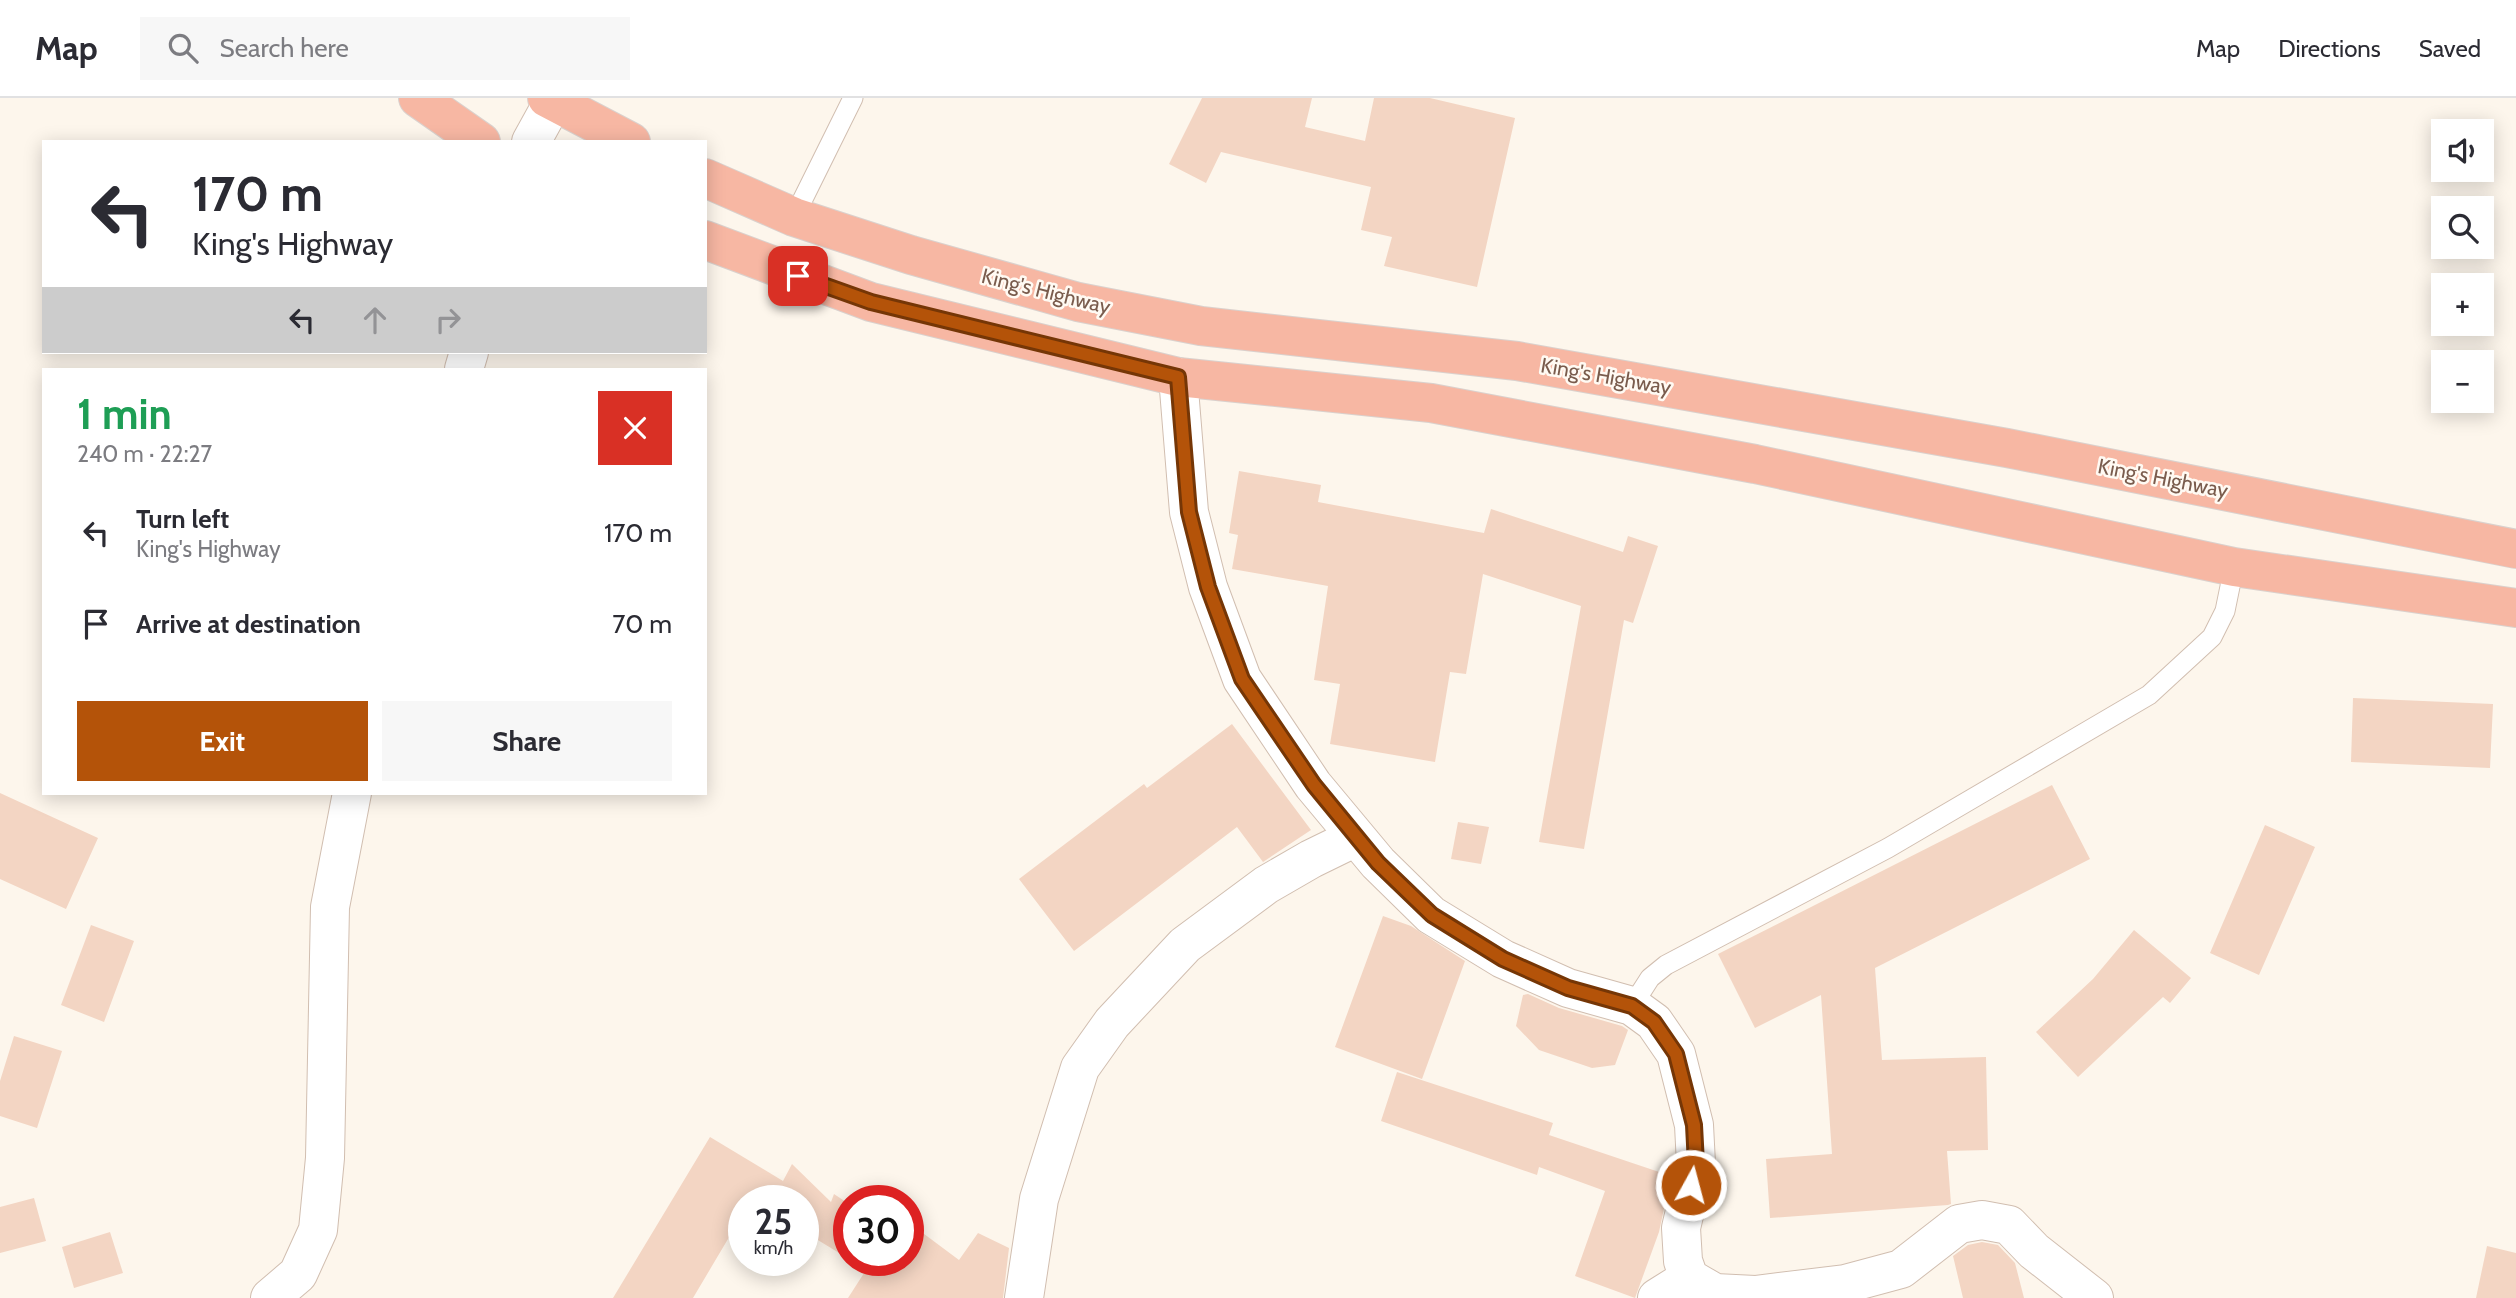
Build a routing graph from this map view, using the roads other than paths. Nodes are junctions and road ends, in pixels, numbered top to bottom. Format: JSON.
{"nodes":[{"id":1,"x":418,"y":98,"type":"edge"},
{"id":2,"x":853,"y":98,"type":"edge"},
{"id":3,"x":550,"y":100,"type":"edge"},
{"id":4,"x":478,"y":140,"type":"edge"},
{"id":5,"x":532,"y":140,"type":"edge"},
{"id":6,"x":627,"y":140,"type":"edge"},
{"id":7,"x":707,"y":179,"type":"edge"},
{"id":8,"x":794,"y":217,"type":"junction"},
{"id":9,"x":707,"y":241,"type":"edge"},
{"id":10,"x":1178,"y":377,"type":"junction"},
{"id":11,"x":2516,"y":549,"type":"edge"},
{"id":12,"x":2234,"y":566,"type":"junction"},
{"id":13,"x":2516,"y":608,"type":"edge"},
{"id":14,"x":352,"y":795,"type":"edge"},
{"id":15,"x":1356,"y":837,"type":"junction"},
{"id":16,"x":1632,"y":1006,"type":"junction"},
{"id":17,"x":1689,"y":1278,"type":"junction"},
{"id":18,"x":289,"y":1290,"type":"edge"},
{"id":19,"x":1024,"y":1298,"type":"edge"},
{"id":20,"x":1657,"y":1298,"type":"edge"},
{"id":21,"x":2094,"y":1298,"type":"edge"}],
"edges":[{"from":1,"to":4,"type":"highway"},
{"from":2,"to":8,"type":"lane"},
{"from":3,"to":5,"type":"street"},
{"from":3,"to":6,"type":"highway"},
{"from":7,"to":8,"type":"highway","name":"King's Highway"},
{"from":8,"to":11,"type":"highway","name":"King's Highway"},
{"from":9,"to":10,"type":"highway"},
{"from":10,"to":12,"type":"highway"},
{"from":10,"to":15,"type":"street"},
{"from":12,"to":13,"type":"highway"},
{"from":12,"to":16,"type":"lane"},
{"from":14,"to":18,"type":"street"},
{"from":15,"to":16,"type":"street"},
{"from":15,"to":19,"type":"street"},
{"from":16,"to":17,"type":"street"},
{"from":17,"to":20,"type":"street"},
{"from":17,"to":21,"type":"street"}]}
